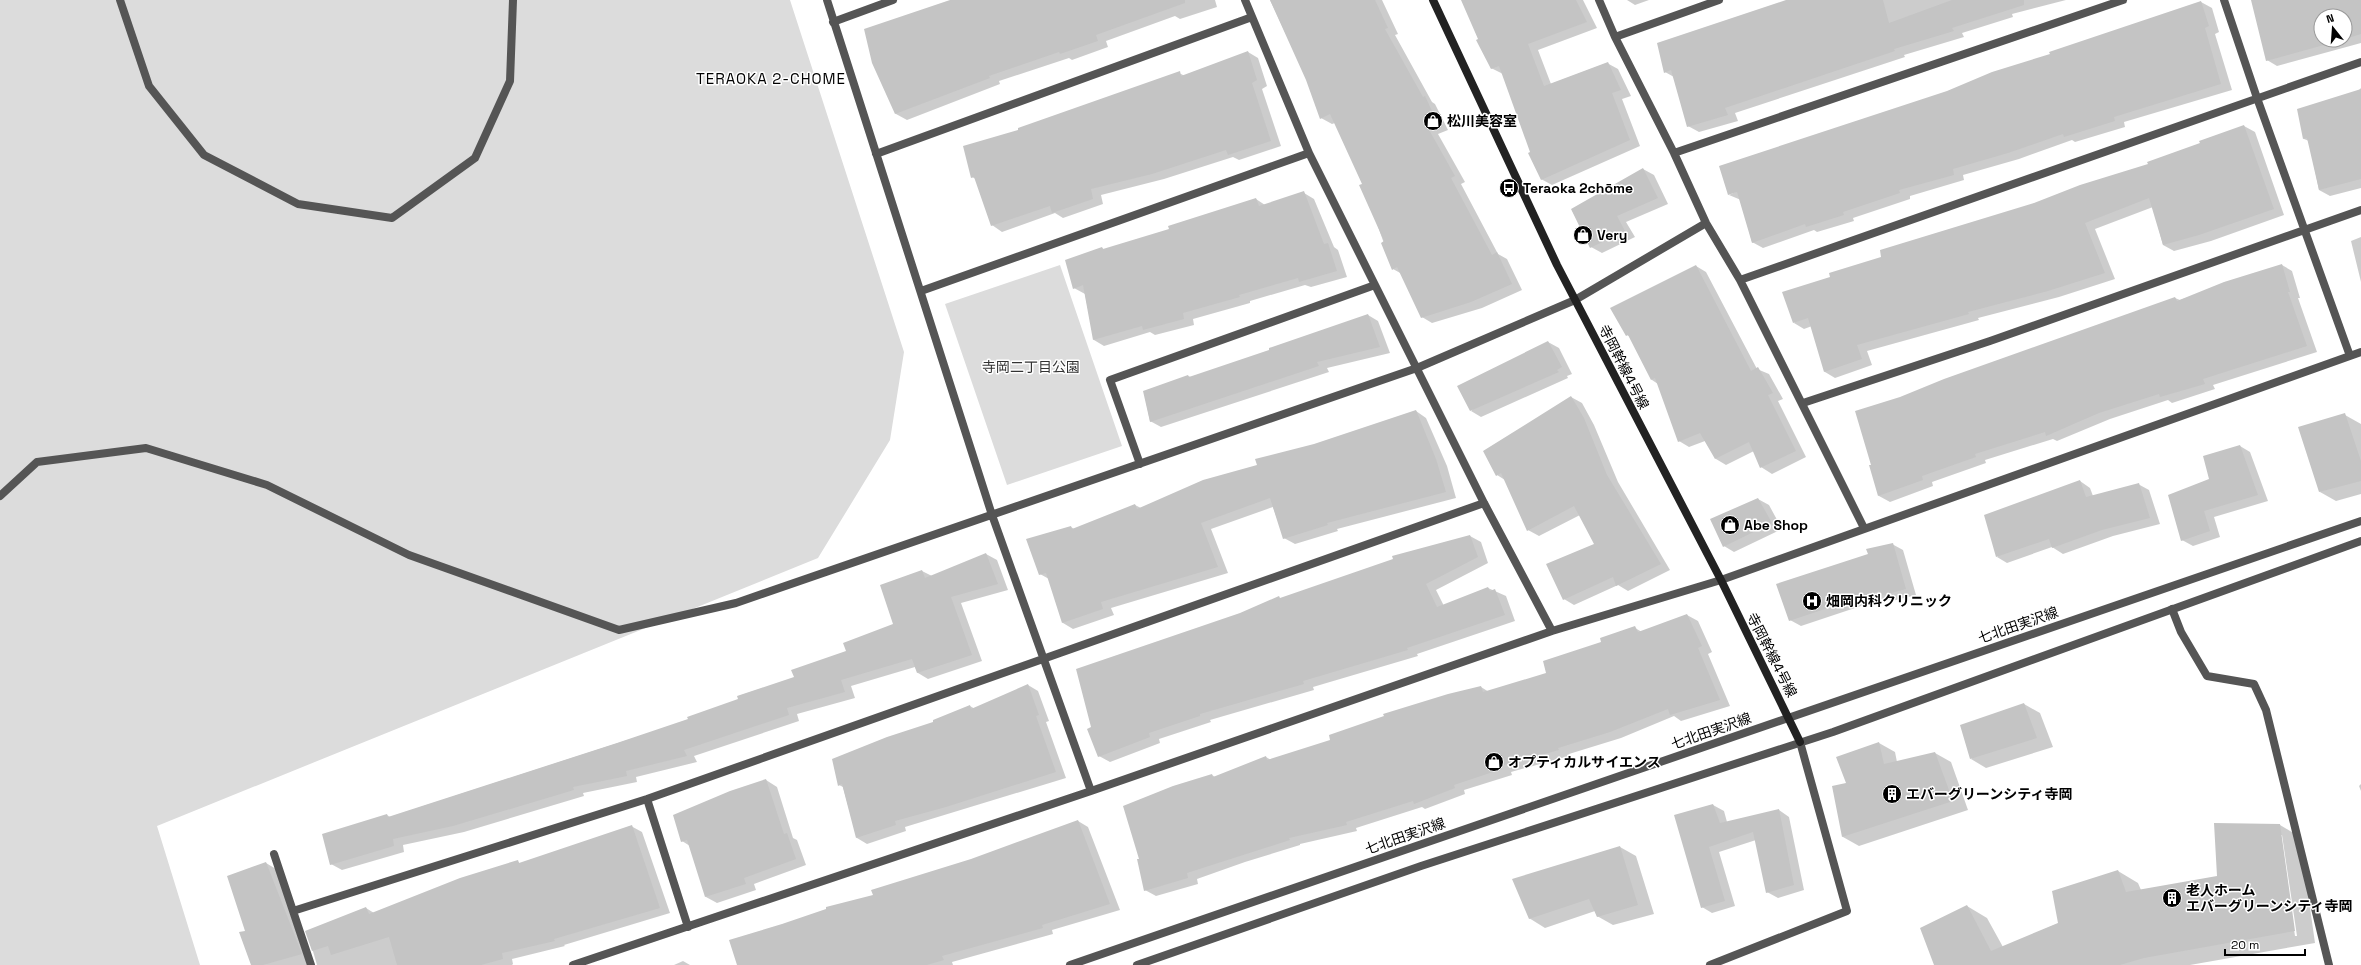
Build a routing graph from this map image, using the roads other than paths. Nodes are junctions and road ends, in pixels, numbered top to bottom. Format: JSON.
{"nodes":[{"id":1,"x":120,"y":0,"type":"edge"},
{"id":2,"x":513,"y":0,"type":"edge"},
{"id":3,"x":827,"y":0,"type":"edge"},
{"id":4,"x":893,"y":0,"type":"edge"},
{"id":5,"x":1245,"y":0,"type":"edge"},
{"id":6,"x":1433,"y":0,"type":"edge"},
{"id":7,"x":1599,"y":0,"type":"edge"},
{"id":8,"x":1719,"y":0,"type":"edge"},
{"id":9,"x":2123,"y":0,"type":"edge"},
{"id":10,"x":2224,"y":0,"type":"edge"},
{"id":11,"x":1252,"y":17,"type":"junction"},
{"id":12,"x":833,"y":22,"type":"junction"},
{"id":13,"x":1615,"y":37,"type":"junction"},
{"id":14,"x":2361,"y":62,"type":"edge"},
{"id":15,"x":2257,"y":98,"type":"junction"},
{"id":16,"x":1674,"y":152,"type":"junction"},
{"id":17,"x":876,"y":154,"type":"junction"},
{"id":18,"x":1309,"y":154,"type":"junction"},
{"id":19,"x":2361,"y":210,"type":"edge"},
{"id":20,"x":1706,"y":223,"type":"junction"},
{"id":21,"x":2304,"y":229,"type":"junction"},
{"id":22,"x":1740,"y":280,"type":"junction"},
{"id":23,"x":1375,"y":285,"type":"junction"},
{"id":24,"x":921,"y":292,"type":"junction"},
{"id":25,"x":1575,"y":300,"type":"junction"},
{"id":26,"x":2361,"y":352,"type":"edge"},
{"id":27,"x":2350,"y":356,"type":"junction"},
{"id":28,"x":1417,"y":368,"type":"junction"},
{"id":29,"x":1803,"y":403,"type":"junction"},
{"id":30,"x":1140,"y":464,"type":"junction"},
{"id":31,"x":0,"y":496,"type":"edge"},
{"id":32,"x":1484,"y":503,"type":"junction"},
{"id":33,"x":992,"y":515,"type":"junction"},
{"id":34,"x":2361,"y":521,"type":"edge"},
{"id":35,"x":1864,"y":528,"type":"junction"},
{"id":36,"x":2361,"y":541,"type":"edge"},
{"id":37,"x":1721,"y":580,"type":"junction"},
{"id":38,"x":2172,"y":609,"type":"junction"},
{"id":39,"x":1552,"y":631,"type":"junction"},
{"id":40,"x":1045,"y":657,"type":"junction"},
{"id":41,"x":1789,"y":716,"type":"junction"},
{"id":42,"x":1800,"y":742,"type":"junction"},
{"id":43,"x":1091,"y":791,"type":"junction"},
{"id":44,"x":647,"y":799,"type":"junction"},
{"id":45,"x":274,"y":854,"type":"dead end"},
{"id":46,"x":293,"y":911,"type":"junction"},
{"id":47,"x":688,"y":927,"type":"junction"},
{"id":48,"x":311,"y":965,"type":"edge"},
{"id":49,"x":573,"y":965,"type":"edge"},
{"id":50,"x":1070,"y":965,"type":"edge"},
{"id":51,"x":1137,"y":965,"type":"edge"},
{"id":52,"x":1710,"y":965,"type":"edge"},
{"id":53,"x":2329,"y":965,"type":"edge"}],
"edges":[{"from":1,"to":2,"type":"street"},
{"from":3,"to":12,"type":"street"},
{"from":4,"to":12,"type":"street"},
{"from":5,"to":11,"type":"street"},
{"from":6,"to":25,"type":"street","name":"寺岡幹線4号線"},
{"from":7,"to":13,"type":"street"},
{"from":8,"to":13,"type":"street"},
{"from":9,"to":16,"type":"street"},
{"from":10,"to":15,"type":"street"},
{"from":11,"to":17,"type":"street"},
{"from":11,"to":18,"type":"street"},
{"from":12,"to":17,"type":"street"},
{"from":13,"to":16,"type":"street"},
{"from":14,"to":15,"type":"street"},
{"from":15,"to":21,"type":"street"},
{"from":15,"to":22,"type":"street"},
{"from":16,"to":20,"type":"street"},
{"from":17,"to":24,"type":"street"},
{"from":18,"to":23,"type":"street"},
{"from":18,"to":24,"type":"street"},
{"from":19,"to":21,"type":"street"},
{"from":20,"to":22,"type":"street"},
{"from":20,"to":25,"type":"street"},
{"from":21,"to":27,"type":"street"},
{"from":21,"to":29,"type":"street"},
{"from":22,"to":29,"type":"street"},
{"from":23,"to":28,"type":"street"},
{"from":23,"to":30,"type":"street"},
{"from":24,"to":33,"type":"street"},
{"from":25,"to":28,"type":"street"},
{"from":25,"to":37,"type":"street","name":"寺岡幹線4号線"},
{"from":26,"to":27,"type":"street"},
{"from":27,"to":35,"type":"street"},
{"from":28,"to":30,"type":"street"},
{"from":28,"to":32,"type":"street"},
{"from":29,"to":35,"type":"street"},
{"from":30,"to":33,"type":"street"},
{"from":31,"to":33,"type":"street"},
{"from":32,"to":39,"type":"street"},
{"from":32,"to":40,"type":"street"},
{"from":33,"to":40,"type":"street"},
{"from":34,"to":41,"type":"street","name":"七北田実沢線"},
{"from":35,"to":37,"type":"street"},
{"from":36,"to":38,"type":"street"},
{"from":37,"to":39,"type":"street"},
{"from":37,"to":41,"type":"street","name":"寺岡幹線4号線"},
{"from":38,"to":42,"type":"street"},
{"from":38,"to":53,"type":"street"},
{"from":39,"to":43,"type":"street"},
{"from":40,"to":43,"type":"street"},
{"from":40,"to":44,"type":"street"},
{"from":41,"to":42,"type":"street","name":"寺岡幹線4号線"},
{"from":41,"to":50,"type":"street","name":"七北田実沢線"},
{"from":42,"to":51,"type":"street"},
{"from":42,"to":52,"type":"street"},
{"from":43,"to":47,"type":"street"},
{"from":44,"to":46,"type":"street"},
{"from":44,"to":47,"type":"street"},
{"from":45,"to":46,"type":"street"},
{"from":46,"to":48,"type":"street"},
{"from":47,"to":49,"type":"street"}]}
